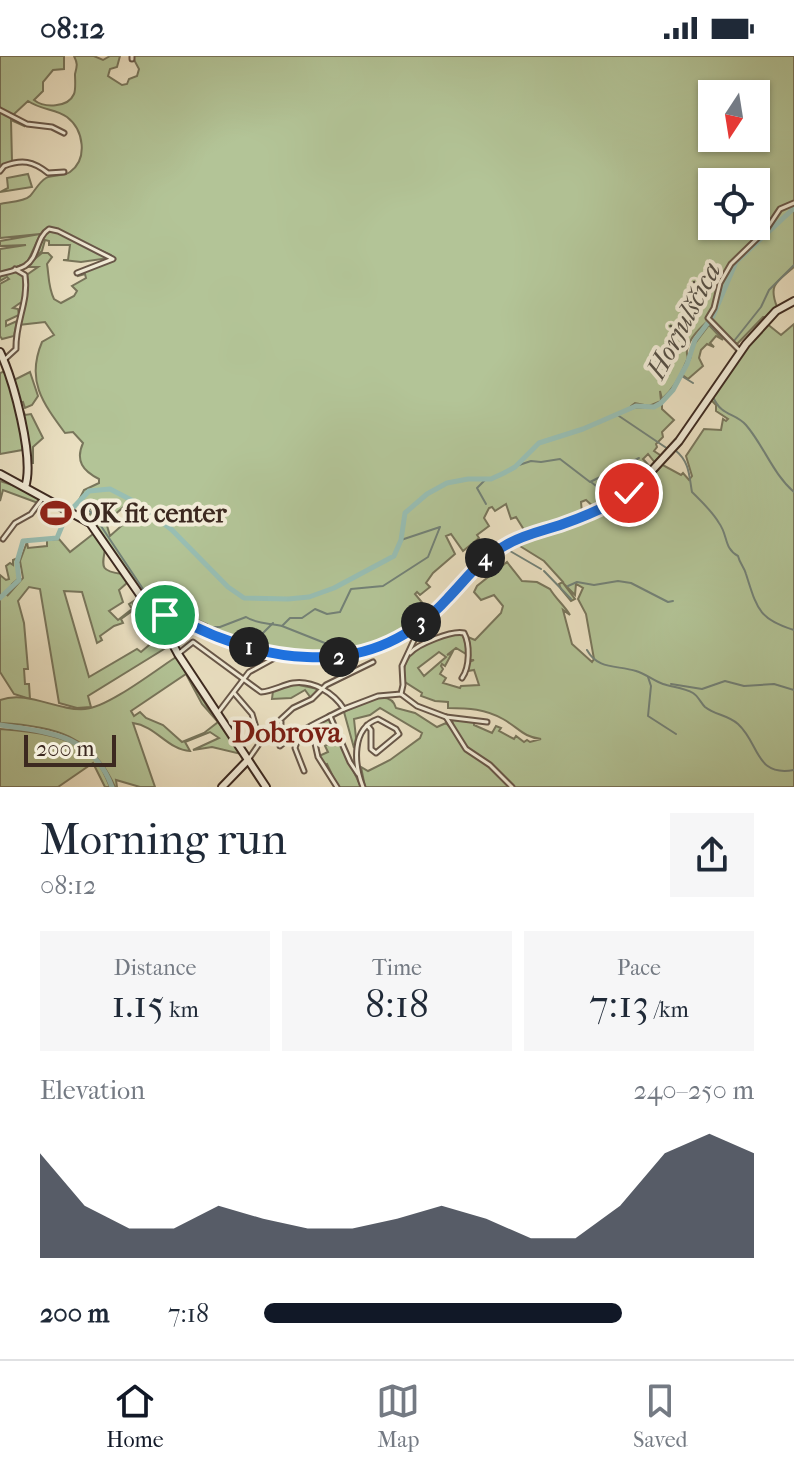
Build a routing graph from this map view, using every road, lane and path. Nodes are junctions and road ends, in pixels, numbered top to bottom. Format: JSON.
{"nodes":[{"id":1,"x":0,"y":110,"type":"edge"},
{"id":2,"x":64,"y":133,"type":"dead end"},
{"id":3,"x":0,"y":171,"type":"edge"},
{"id":4,"x":64,"y":172,"type":"dead end"},
{"id":5,"x":794,"y":203,"type":"edge"},
{"id":6,"x":15,"y":269,"type":"junction"},
{"id":7,"x":77,"y":273,"type":"dead end"},
{"id":8,"x":0,"y":274,"type":"edge"},
{"id":9,"x":794,"y":301,"type":"edge"},
{"id":10,"x":740,"y":351,"type":"junction"},
{"id":11,"x":0,"y":352,"type":"edge"},
{"id":12,"x":4,"y":360,"type":"junction"},
{"id":13,"x":0,"y":474,"type":"edge"},
{"id":14,"x":25,"y":487,"type":"junction"},
{"id":15,"x":43,"y":498,"type":"junction"},
{"id":16,"x":3,"y":539,"type":"dead end"},
{"id":17,"x":164,"y":621,"type":"junction"},
{"id":18,"x":423,"y":621,"type":"junction"},
{"id":19,"x":410,"y":653,"type":"junction"},
{"id":20,"x":178,"y":654,"type":"junction"},
{"id":21,"x":281,"y":654,"type":"junction"},
{"id":22,"x":373,"y":662,"type":"dead end"},
{"id":23,"x":462,"y":678,"type":"dead end"},
{"id":24,"x":242,"y":680,"type":"junction"},
{"id":25,"x":322,"y":689,"type":"junction"},
{"id":26,"x":234,"y":693,"type":"junction"},
{"id":27,"x":401,"y":694,"type":"junction"},
{"id":28,"x":344,"y":709,"type":"junction"},
{"id":29,"x":217,"y":714,"type":"junction"},
{"id":30,"x":330,"y":716,"type":"junction"},
{"id":31,"x":446,"y":717,"type":"junction"},
{"id":32,"x":280,"y":721,"type":"junction"},
{"id":33,"x":487,"y":722,"type":"dead end"},
{"id":34,"x":367,"y":725,"type":"junction"},
{"id":35,"x":300,"y":734,"type":"junction"},
{"id":36,"x":260,"y":743,"type":"junction"},
{"id":37,"x":248,"y":760,"type":"junction"},
{"id":38,"x":304,"y":771,"type":"dead end"},
{"id":39,"x":358,"y":774,"type":"junction"},
{"id":40,"x":222,"y":787,"type":"edge"},
{"id":41,"x":266,"y":787,"type":"edge"},
{"id":42,"x":337,"y":787,"type":"edge"},
{"id":43,"x":363,"y":787,"type":"edge"},
{"id":44,"x":512,"y":787,"type":"edge"}],
"edges":[{"from":1,"to":2,"type":"street"},
{"from":3,"to":4,"type":"street"},
{"from":5,"to":10,"type":"street"},
{"from":6,"to":7,"type":"street"},
{"from":6,"to":8,"type":"street"},
{"from":6,"to":12,"type":"street"},
{"from":9,"to":10,"type":"street"},
{"from":10,"to":18,"type":"street"},
{"from":11,"to":12,"type":"street"},
{"from":12,"to":14,"type":"street"},
{"from":13,"to":14,"type":"street"},
{"from":14,"to":15,"type":"street"},
{"from":15,"to":16,"type":"street"},
{"from":15,"to":17,"type":"street"},
{"from":17,"to":20,"type":"street"},
{"from":17,"to":21,"type":"street"},
{"from":18,"to":19,"type":"street"},
{"from":18,"to":21,"type":"street"},
{"from":19,"to":23,"type":"street"},
{"from":19,"to":27,"type":"street"},
{"from":20,"to":24,"type":"street"},
{"from":20,"to":29,"type":"street"},
{"from":21,"to":24,"type":"street"},
{"from":22,"to":25,"type":"street"},
{"from":24,"to":25,"type":"street"},
{"from":24,"to":26,"type":"street"},
{"from":25,"to":28,"type":"street"},
{"from":25,"to":32,"type":"street"},
{"from":26,"to":29,"type":"street"},
{"from":26,"to":36,"type":"street"},
{"from":27,"to":28,"type":"street"},
{"from":27,"to":31,"type":"street"},
{"from":28,"to":30,"type":"street"},
{"from":29,"to":37,"type":"street"},
{"from":30,"to":35,"type":"street"},
{"from":30,"to":39,"type":"street"},
{"from":31,"to":33,"type":"street"},
{"from":31,"to":44,"type":"street"},
{"from":32,"to":35,"type":"street"},
{"from":32,"to":36,"type":"street"},
{"from":34,"to":34,"type":"street"},
{"from":34,"to":39,"type":"street"},
{"from":35,"to":38,"type":"street"},
{"from":35,"to":42,"type":"street"},
{"from":36,"to":37,"type":"street"},
{"from":37,"to":40,"type":"street"},
{"from":37,"to":41,"type":"street"},
{"from":39,"to":43,"type":"street"}]}
